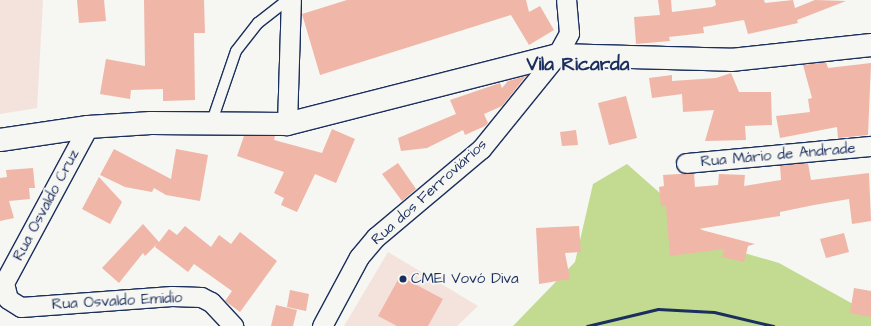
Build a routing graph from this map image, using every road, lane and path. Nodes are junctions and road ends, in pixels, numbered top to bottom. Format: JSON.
{"nodes":[{"id":1,"x":287,"y":0,"type":"edge"},
{"id":2,"x":291,"y":0,"type":"edge"},
{"id":3,"x":566,"y":0,"type":"edge"},
{"id":4,"x":871,"y":45,"type":"edge"},
{"id":5,"x":557,"y":55,"type":"junction"},
{"id":6,"x":211,"y":124,"type":"junction"},
{"id":7,"x":287,"y":124,"type":"junction"},
{"id":8,"x":88,"y":127,"type":"junction"},
{"id":9,"x":0,"y":140,"type":"edge"},
{"id":10,"x":871,"y":146,"type":"edge"},
{"id":11,"x":686,"y":164,"type":"dead end"},
{"id":12,"x":4,"y":283,"type":"joint"},
{"id":13,"x":233,"y":325,"type":"edge"},
{"id":14,"x":322,"y":326,"type":"edge"}],
"edges":[{"from":1,"to":6,"type":"lane"},
{"from":2,"to":7,"type":"street"},
{"from":3,"to":5,"type":"street","name":"Rua dos Ferroviários"},
{"from":4,"to":5,"type":"street"},
{"from":5,"to":7,"type":"street"},
{"from":5,"to":14,"type":"street","name":"Rua dos Ferroviários"},
{"from":6,"to":7,"type":"street"},
{"from":6,"to":8,"type":"street"},
{"from":8,"to":9,"type":"street"},
{"from":8,"to":12,"type":"street","name":"Rua Osvaldo Cruz"},
{"from":10,"to":11,"type":"street","name":"Rua Mário de Andrade"},
{"from":12,"to":13,"type":"street","name":"Rua Osvaldo Emidio"}]}
